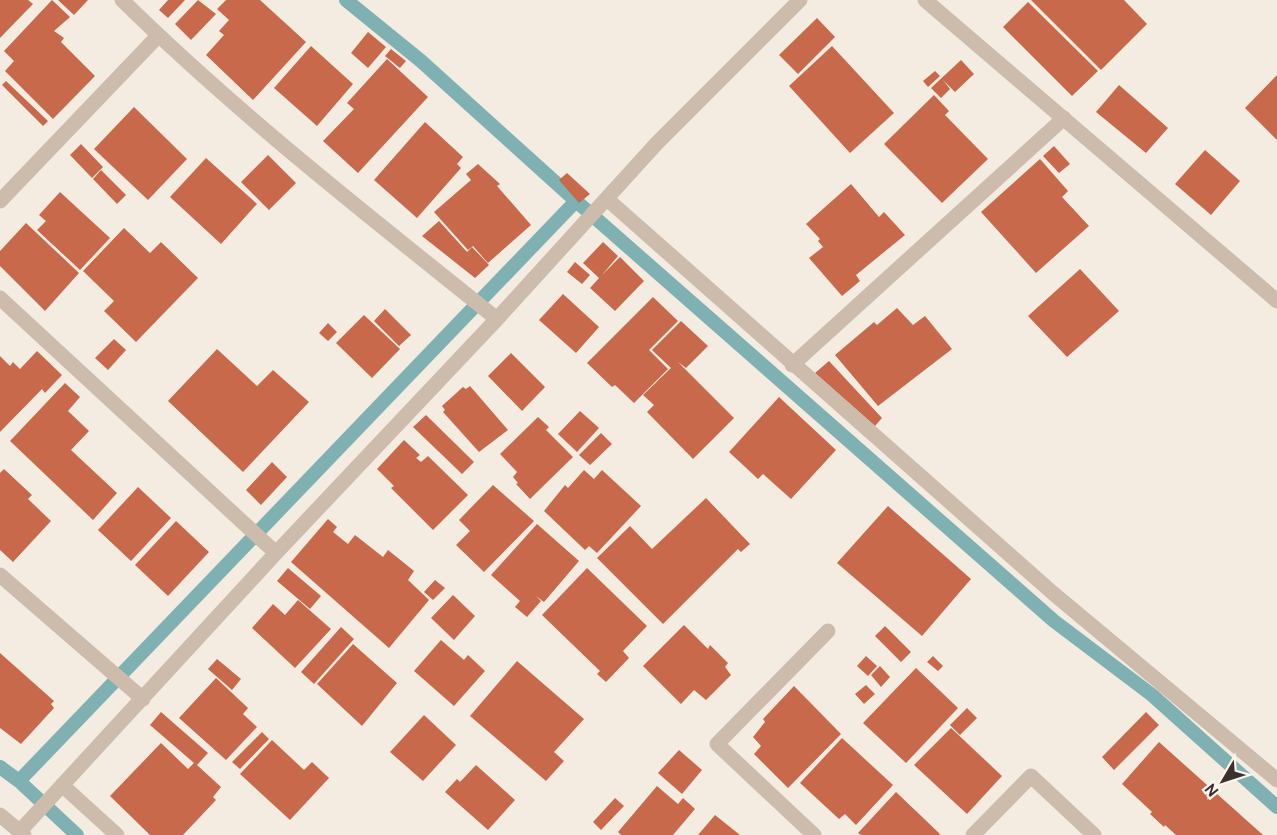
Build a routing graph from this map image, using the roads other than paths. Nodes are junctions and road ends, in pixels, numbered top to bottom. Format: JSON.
{"nodes":[{"id":1,"x":122,"y":0,"type":"edge"},
{"id":2,"x":800,"y":0,"type":"edge"},
{"id":3,"x":925,"y":0,"type":"edge"},
{"id":4,"x":158,"y":36,"type":"junction"},
{"id":5,"x":1064,"y":118,"type":"junction"},
{"id":6,"x":0,"y":201,"type":"edge"},
{"id":7,"x":603,"y":204,"type":"junction"},
{"id":8,"x":0,"y":298,"type":"edge"},
{"id":9,"x":1277,"y":301,"type":"edge"},
{"id":10,"x":497,"y":319,"type":"junction"},
{"id":11,"x":792,"y":365,"type":"junction"},
{"id":12,"x":270,"y":548,"type":"junction"},
{"id":13,"x":0,"y":574,"type":"edge"},
{"id":14,"x":828,"y":632,"type":"dead end"},
{"id":15,"x":139,"y":696,"type":"junction"},
{"id":16,"x":1277,"y":780,"type":"edge"},
{"id":17,"x":59,"y":790,"type":"junction"},
{"id":18,"x":0,"y":815,"type":"edge"},
{"id":19,"x":22,"y":833,"type":"edge"},
{"id":20,"x":117,"y":835,"type":"edge"},
{"id":21,"x":814,"y":835,"type":"edge"},
{"id":22,"x":973,"y":835,"type":"edge"},
{"id":23,"x":1094,"y":835,"type":"edge"}],
"edges":[{"from":1,"to":4,"type":"street"},
{"from":2,"to":7,"type":"street"},
{"from":3,"to":5,"type":"street"},
{"from":4,"to":6,"type":"street"},
{"from":4,"to":10,"type":"street"},
{"from":5,"to":9,"type":"street"},
{"from":5,"to":11,"type":"street"},
{"from":7,"to":10,"type":"street"},
{"from":7,"to":11,"type":"street"},
{"from":8,"to":12,"type":"street"},
{"from":10,"to":12,"type":"street"},
{"from":11,"to":16,"type":"street"},
{"from":12,"to":15,"type":"street"},
{"from":13,"to":15,"type":"street"},
{"from":14,"to":21,"type":"street"},
{"from":15,"to":17,"type":"street"},
{"from":17,"to":19,"type":"street"},
{"from":17,"to":20,"type":"street"},
{"from":18,"to":19,"type":"street"},
{"from":22,"to":23,"type":"street"}]}
